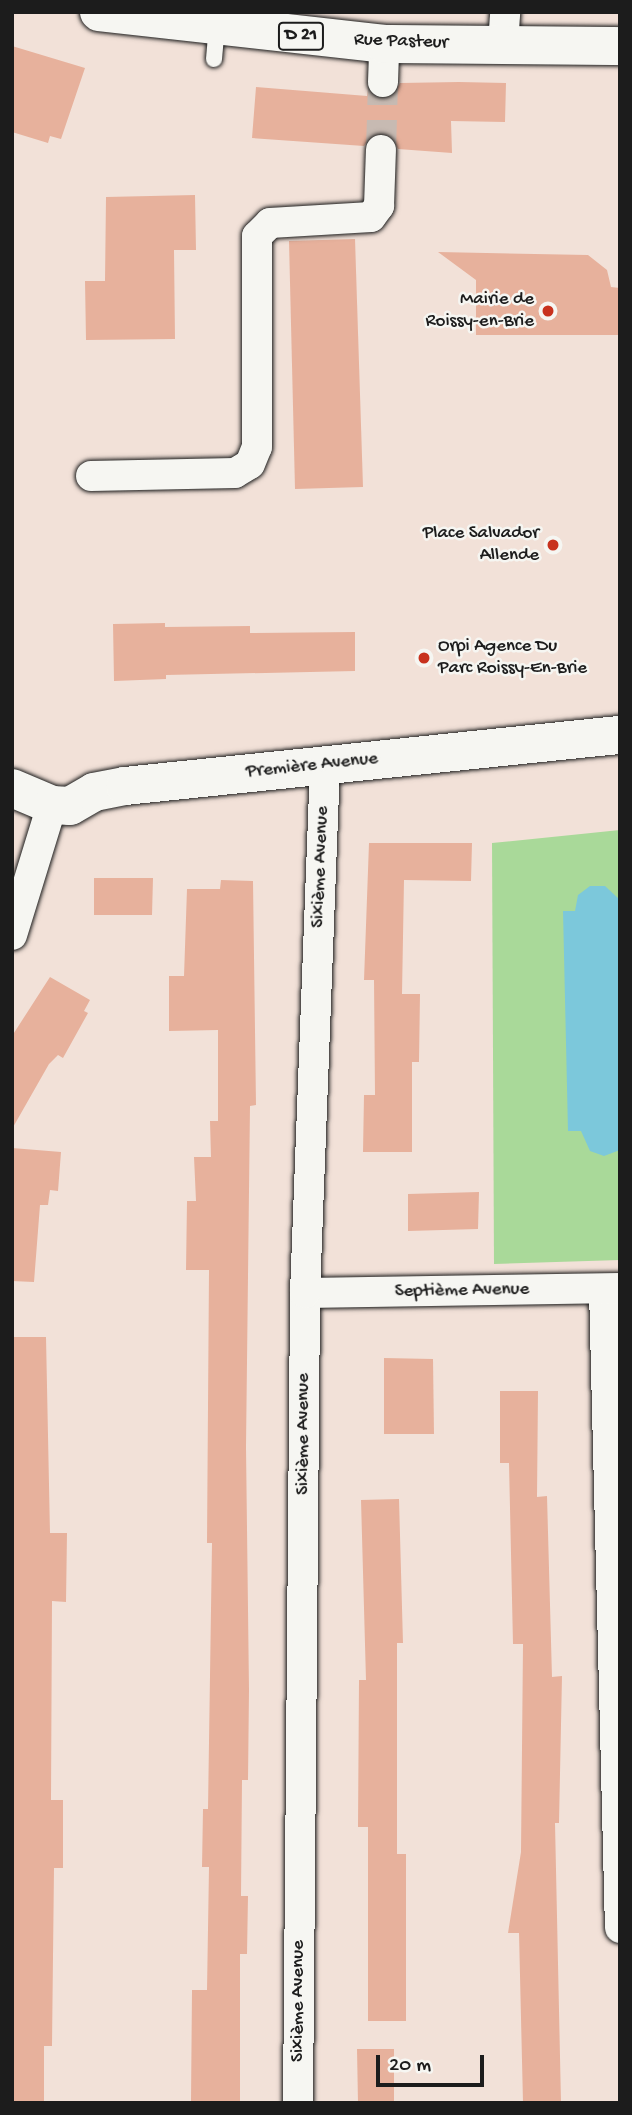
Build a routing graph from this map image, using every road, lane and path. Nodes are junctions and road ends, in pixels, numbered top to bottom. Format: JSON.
{"nodes":[{"id":1,"x":99,"y":12,"type":"edge"},
{"id":2,"x":504,"y":28,"type":"edge"},
{"id":3,"x":384,"y":44,"type":"junction"},
{"id":4,"x":620,"y":46,"type":"edge"},
{"id":5,"x":383,"y":82,"type":"tunnel mouth"},
{"id":6,"x":381,"y":149,"type":"tunnel mouth"},
{"id":7,"x":91,"y":476,"type":"dead end"},
{"id":8,"x":620,"y":735,"type":"edge"},
{"id":9,"x":325,"y":765,"type":"junction"},
{"id":10,"x":12,"y":788,"type":"edge"},
{"id":11,"x":52,"y":804,"type":"junction"},
{"id":12,"x":12,"y":935,"type":"edge"},
{"id":13,"x":612,"y":1288,"type":"edge"},
{"id":14,"x":305,"y":1293,"type":"junction"},
{"id":15,"x":620,"y":1927,"type":"edge"},
{"id":16,"x":298,"y":2103,"type":"edge"}],
"edges":[{"from":1,"to":3,"type":"main road","name":"Rue Pasteur","number":"D 21"},
{"from":2,"to":3,"type":"main road","name":"Rue Pasteur","number":"D 21"},
{"from":2,"to":4,"type":"main road","name":"Rue Pasteur","number":"D 21"},
{"from":3,"to":5,"type":"street"},
{"from":6,"to":7,"type":"street"},
{"from":8,"to":9,"type":"main road","name":"Première Avenue"},
{"from":9,"to":11,"type":"main road","name":"Première Avenue"},
{"from":9,"to":14,"type":"street","name":"Sixième Avenue"},
{"from":10,"to":11,"type":"main road"},
{"from":11,"to":12,"type":"street"},
{"from":13,"to":14,"type":"street","name":"Septième Avenue"},
{"from":13,"to":15,"type":"street"},
{"from":14,"to":16,"type":"street","name":"Sixième Avenue"}]}
